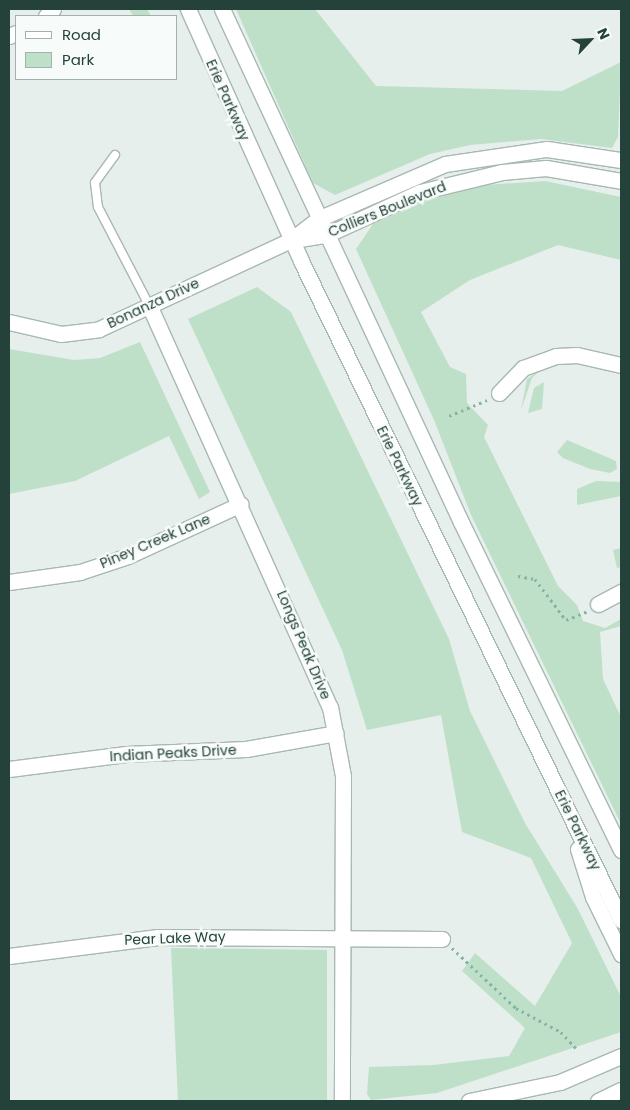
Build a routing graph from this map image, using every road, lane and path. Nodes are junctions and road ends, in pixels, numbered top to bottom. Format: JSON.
{"nodes":[{"id":1,"x":188,"y":9,"type":"edge"},
{"id":2,"x":222,"y":9,"type":"edge"},
{"id":3,"x":115,"y":155,"type":"dead end"},
{"id":4,"x":621,"y":160,"type":"edge"},
{"id":5,"x":621,"y":181,"type":"edge"},
{"id":6,"x":318,"y":219,"type":"junction"},
{"id":7,"x":326,"y":235,"type":"junction"},
{"id":8,"x":291,"y":240,"type":"junction"},
{"id":9,"x":149,"y":305,"type":"junction"},
{"id":10,"x":9,"y":322,"type":"edge"},
{"id":11,"x":621,"y":365,"type":"edge"},
{"id":12,"x":499,"y":393,"type":"joint"},
{"id":13,"x":449,"y":416,"type":"dead end"},
{"id":14,"x":241,"y":504,"type":"junction"},
{"id":15,"x":518,"y":576,"type":"dead end"},
{"id":16,"x":9,"y":582,"type":"edge"},
{"id":17,"x":621,"y":592,"type":"edge"},
{"id":18,"x":598,"y":604,"type":"joint"},
{"id":19,"x":336,"y":733,"type":"junction"},
{"id":20,"x":9,"y":769,"type":"edge"},
{"id":21,"x":562,"y":798,"type":"junction"},
{"id":22,"x":621,"y":850,"type":"edge"},
{"id":23,"x":621,"y":920,"type":"edge"},
{"id":24,"x":343,"y":936,"type":"junction"},
{"id":25,"x":442,"y":939,"type":"dead end"},
{"id":26,"x":621,"y":954,"type":"edge"},
{"id":27,"x":9,"y":956,"type":"edge"},
{"id":28,"x":462,"y":957,"type":"dead end"},
{"id":29,"x":576,"y":1048,"type":"dead end"},
{"id":30,"x":621,"y":1056,"type":"edge"},
{"id":31,"x":621,"y":1090,"type":"edge"},
{"id":32,"x":342,"y":1101,"type":"edge"},
{"id":33,"x":470,"y":1101,"type":"edge"},
{"id":34,"x":598,"y":1101,"type":"edge"}],
"edges":[{"from":1,"to":8,"type":"street","name":"Erie Parkway"},
{"from":2,"to":6,"type":"street"},
{"from":3,"to":9,"type":"lane"},
{"from":4,"to":6,"type":"street","name":"Colliers Boulevard"},
{"from":5,"to":7,"type":"street","name":"Colliers Boulevard"},
{"from":6,"to":7,"type":"street"},
{"from":6,"to":8,"type":"street","name":"Colliers Boulevard"},
{"from":7,"to":8,"type":"street","name":"Colliers Boulevard"},
{"from":7,"to":22,"type":"street"},
{"from":8,"to":9,"type":"street","name":"Bonanza Drive"},
{"from":8,"to":21,"type":"street","name":"Erie Parkway"},
{"from":9,"to":10,"type":"street","name":"Bonanza Drive"},
{"from":9,"to":14,"type":"street","name":"Longs Peak Drive"},
{"from":11,"to":12,"type":"street"},
{"from":12,"to":13,"type":"path"},
{"from":14,"to":16,"type":"street","name":"Piney Creek Lane"},
{"from":14,"to":19,"type":"street","name":"Longs Peak Drive"},
{"from":15,"to":18,"type":"path"},
{"from":17,"to":18,"type":"street"},
{"from":19,"to":20,"type":"street","name":"Indian Peaks Drive"},
{"from":19,"to":24,"type":"street","name":"Longs Peak Drive"},
{"from":21,"to":23,"type":"street","name":"Erie Parkway"},
{"from":21,"to":26,"type":"street"},
{"from":24,"to":25,"type":"street","name":"Pear Lake Way"},
{"from":24,"to":27,"type":"street","name":"Pear Lake Way"},
{"from":24,"to":32,"type":"street","name":"Longs Peak Drive"},
{"from":28,"to":29,"type":"path"},
{"from":30,"to":33,"type":"street"},
{"from":31,"to":34,"type":"street"}]}
